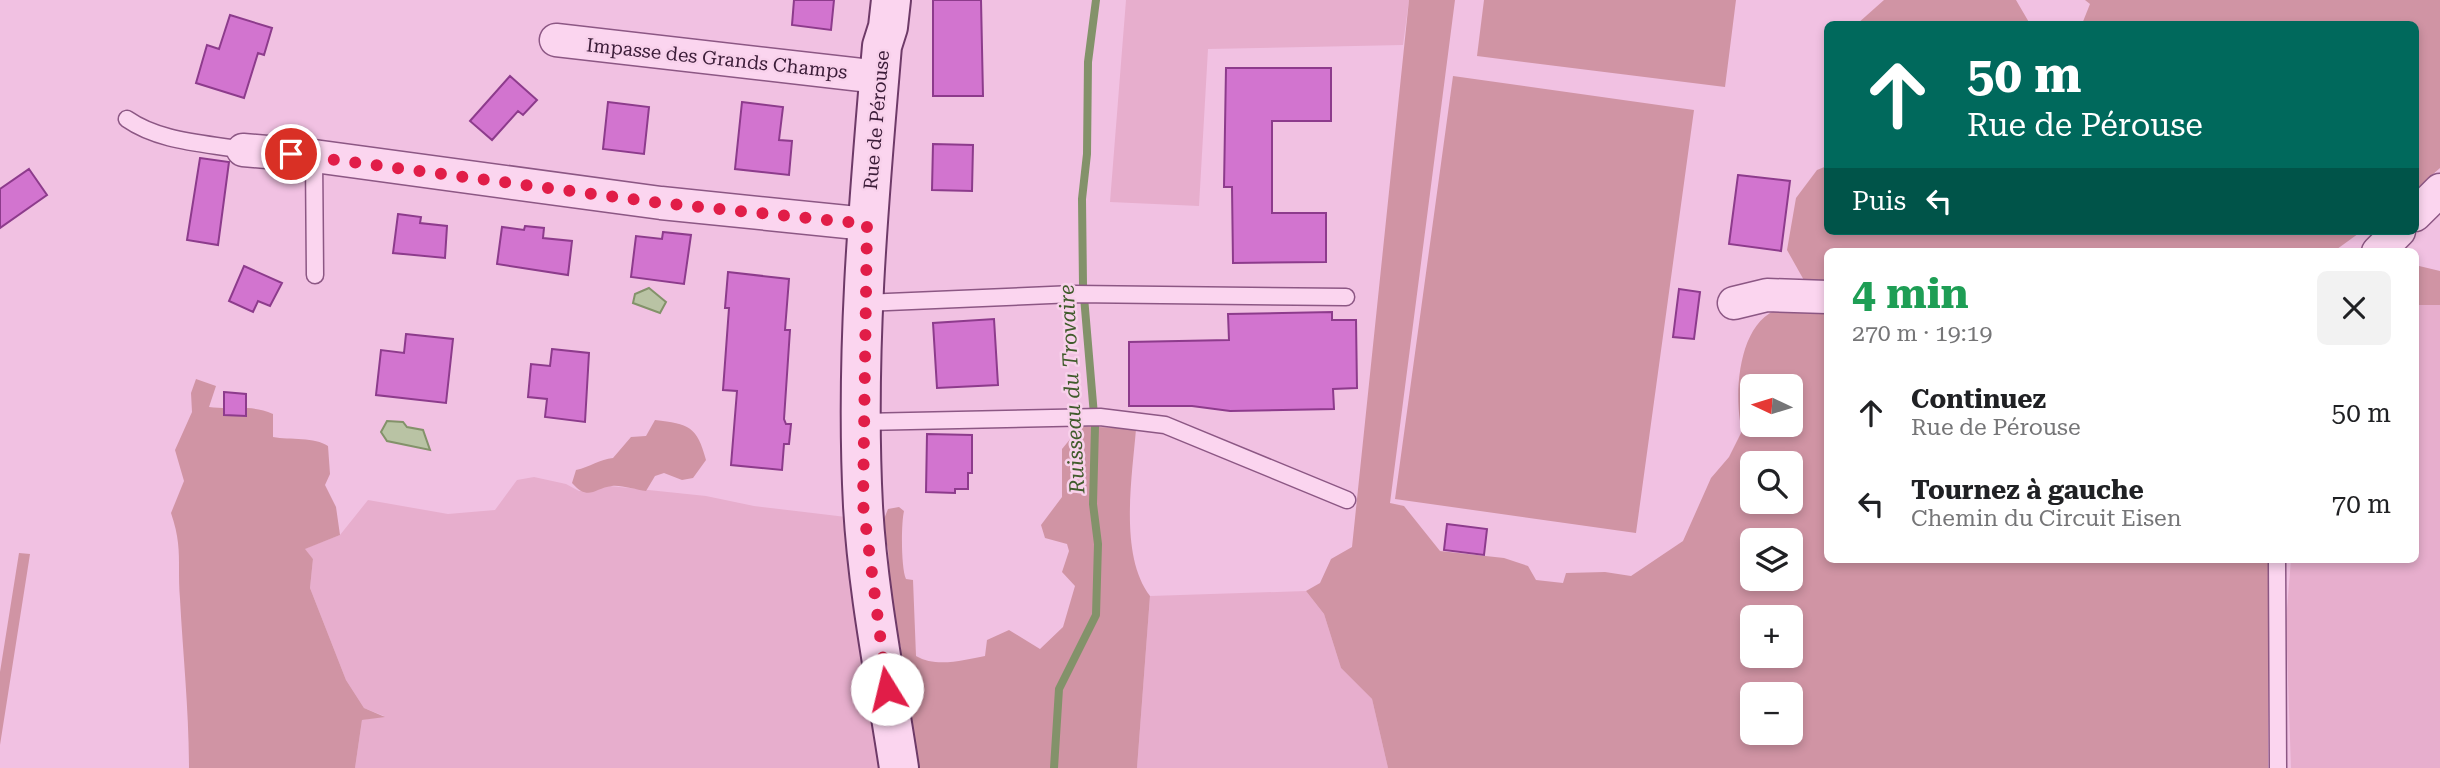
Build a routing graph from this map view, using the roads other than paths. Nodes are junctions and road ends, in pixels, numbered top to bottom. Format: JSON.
{"nodes":[{"id":1,"x":891,"y":0,"type":"edge"},
{"id":2,"x":556,"y":40,"type":"dead end"},
{"id":3,"x":879,"y":77,"type":"junction"},
{"id":4,"x":127,"y":119,"type":"dead end"},
{"id":5,"x":243,"y":150,"type":"joint"},
{"id":6,"x":314,"y":156,"type":"junction"},
{"id":7,"x":2440,"y":190,"type":"edge"},
{"id":8,"x":2419,"y":211,"type":"edge"},
{"id":9,"x":867,"y":224,"type":"junction"},
{"id":10,"x":2395,"y":235,"type":"edge"},
{"id":11,"x":2382,"y":248,"type":"edge"},
{"id":12,"x":315,"y":275,"type":"dead end"},
{"id":13,"x":1346,"y":296,"type":"dead end"},
{"id":14,"x":1824,"y":298,"type":"edge"},
{"id":15,"x":864,"y":303,"type":"junction"},
{"id":16,"x":1734,"y":303,"type":"dead end"},
{"id":17,"x":862,"y":422,"type":"junction"},
{"id":18,"x":1347,"y":499,"type":"dead end"},
{"id":19,"x":2277,"y":563,"type":"edge"},
{"id":20,"x":899,"y":768,"type":"edge"},
{"id":21,"x":2278,"y":768,"type":"edge"}],
"edges":[{"from":1,"to":3,"type":"street","name":"Rue de Pérouse"},
{"from":2,"to":3,"type":"street","name":"Impasse des Grands Champs"},
{"from":3,"to":9,"type":"street","name":"Rue de Pérouse"},
{"from":4,"to":5,"type":"lane"},
{"from":5,"to":6,"type":"street"},
{"from":6,"to":9,"type":"street"},
{"from":6,"to":12,"type":"lane"},
{"from":7,"to":8,"type":"street"},
{"from":9,"to":15,"type":"street","name":"Rue de Pérouse"},
{"from":10,"to":11,"type":"street"},
{"from":13,"to":15,"type":"lane"},
{"from":14,"to":16,"type":"street"},
{"from":15,"to":17,"type":"street","name":"Rue de Pérouse"},
{"from":17,"to":18,"type":"lane"},
{"from":17,"to":20,"type":"street","name":"Rue de Pérouse"},
{"from":19,"to":21,"type":"lane"}]}
